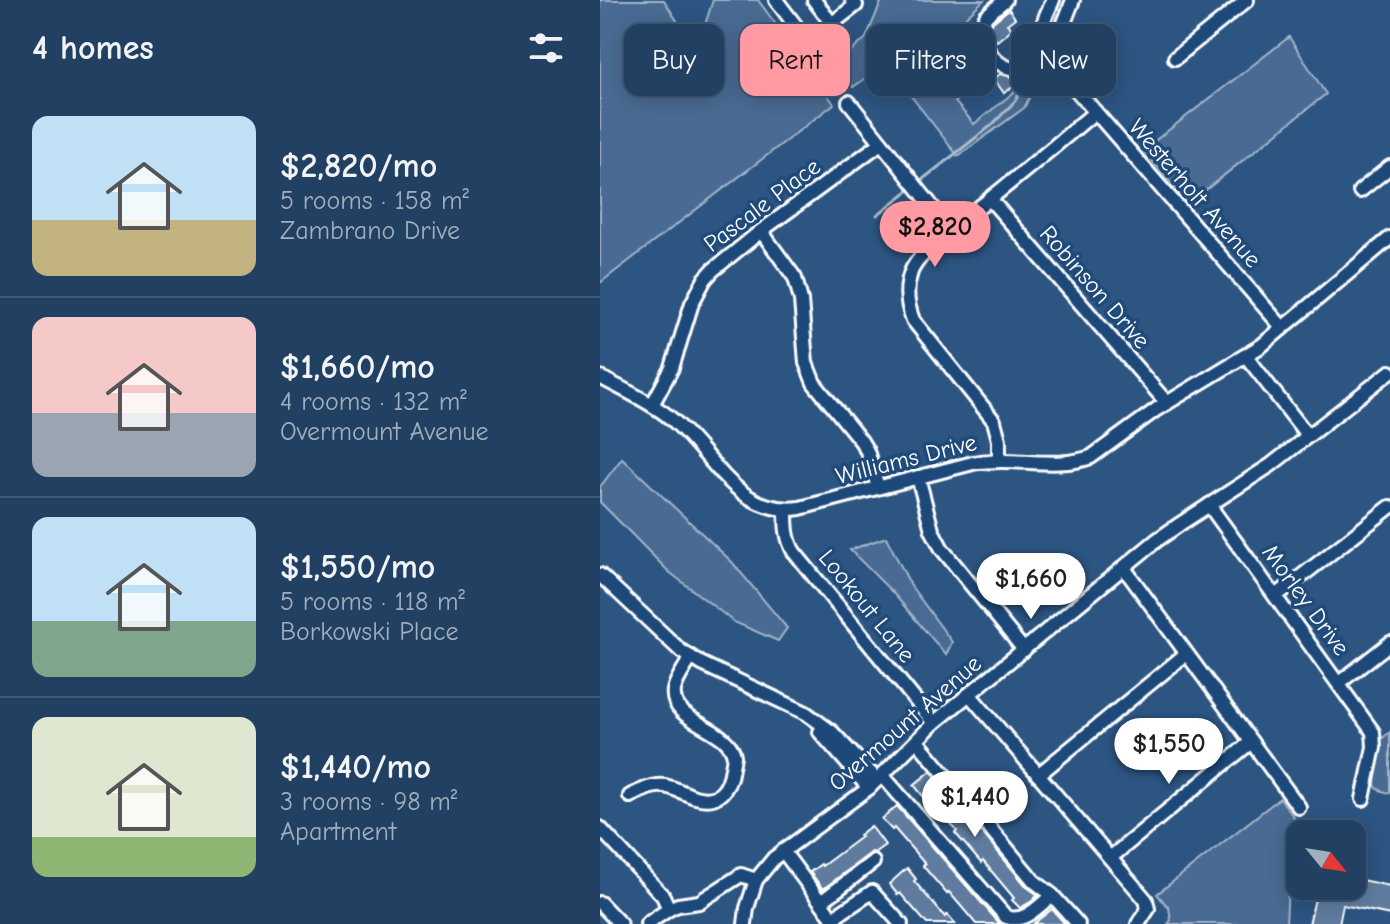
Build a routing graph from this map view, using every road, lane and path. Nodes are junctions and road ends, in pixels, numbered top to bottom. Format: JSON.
{"nodes":[{"id":1,"x":776,"y":0,"type":"edge"},
{"id":2,"x":814,"y":0,"type":"edge"},
{"id":3,"x":852,"y":0,"type":"edge"},
{"id":4,"x":1005,"y":0,"type":"edge"},
{"id":5,"x":1053,"y":0,"type":"edge"},
{"id":6,"x":1247,"y":0,"type":"edge"},
{"id":7,"x":1070,"y":1,"type":"edge"},
{"id":8,"x":794,"y":24,"type":"edge"},
{"id":9,"x":832,"y":24,"type":"joint"},
{"id":10,"x":1175,"y":58,"type":"dead end"},
{"id":11,"x":849,"y":102,"type":"dead end"},
{"id":12,"x":1095,"y":112,"type":"junction"},
{"id":13,"x":881,"y":143,"type":"junction"},
{"id":14,"x":1390,"y":167,"type":"edge"},
{"id":15,"x":1360,"y":191,"type":"dead end"},
{"id":16,"x":990,"y":199,"type":"junction"},
{"id":17,"x":951,"y":230,"type":"junction"},
{"id":18,"x":761,"y":231,"type":"junction"},
{"id":19,"x":1390,"y":238,"type":"edge"},
{"id":20,"x":1282,"y":327,"type":"junction"},
{"id":21,"x":1246,"y":356,"type":"junction"},
{"id":22,"x":1390,"y":372,"type":"edge"},
{"id":23,"x":600,"y":377,"type":"edge"},
{"id":24,"x":1167,"y":403,"type":"junction"},
{"id":25,"x":652,"y":405,"type":"junction"},
{"id":26,"x":1308,"y":436,"type":"junction"},
{"id":27,"x":999,"y":460,"type":"junction"},
{"id":28,"x":918,"y":477,"type":"junction"},
{"id":29,"x":878,"y":487,"type":"junction"},
{"id":30,"x":1209,"y":505,"type":"junction"},
{"id":31,"x":1390,"y":507,"type":"edge"},
{"id":32,"x":786,"y":509,"type":"junction"},
{"id":33,"x":1124,"y":568,"type":"junction"},
{"id":34,"x":600,"y":575,"type":"edge"},
{"id":35,"x":1276,"y":596,"type":"junction"},
{"id":36,"x":1390,"y":643,"type":"edge"},
{"id":37,"x":1024,"y":650,"type":"junction"},
{"id":38,"x":1186,"y":654,"type":"junction"},
{"id":39,"x":691,"y":657,"type":"junction"},
{"id":40,"x":1339,"y":683,"type":"junction"},
{"id":41,"x":969,"y":694,"type":"junction"},
{"id":42,"x":934,"y":723,"type":"junction"},
{"id":43,"x":917,"y":741,"type":"junction"},
{"id":44,"x":1251,"y":742,"type":"junction"},
{"id":45,"x":1038,"y":775,"type":"junction"},
{"id":46,"x":876,"y":781,"type":"junction"},
{"id":47,"x":630,"y":796,"type":"dead end"},
{"id":48,"x":1363,"y":799,"type":"dead end"},
{"id":49,"x":1299,"y":807,"type":"dead end"},
{"id":50,"x":600,"y":828,"type":"edge"},
{"id":51,"x":783,"y":851,"type":"junction"},
{"id":52,"x":1110,"y":858,"type":"junction"},
{"id":53,"x":873,"y":862,"type":"dead end"},
{"id":54,"x":756,"y":880,"type":"junction"},
{"id":55,"x":1052,"y":895,"type":"junction"},
{"id":56,"x":821,"y":902,"type":"junction"},
{"id":57,"x":600,"y":903,"type":"edge"},
{"id":58,"x":669,"y":909,"type":"junction"},
{"id":59,"x":835,"y":921,"type":"edge"},
{"id":60,"x":620,"y":924,"type":"edge"},
{"id":61,"x":647,"y":924,"type":"edge"},
{"id":62,"x":745,"y":924,"type":"edge"},
{"id":63,"x":901,"y":924,"type":"edge"},
{"id":64,"x":1078,"y":924,"type":"edge"},
{"id":65,"x":1138,"y":924,"type":"edge"}],
"edges":[{"from":1,"to":8,"type":"street"},
{"from":2,"to":9,"type":"street"},
{"from":3,"to":9,"type":"street"},
{"from":4,"to":5,"type":"street"},
{"from":6,"to":10,"type":"street"},
{"from":7,"to":12,"type":"street","name":"Westerholt Avenue"},
{"from":11,"to":13,"type":"street"},
{"from":12,"to":16,"type":"street"},
{"from":12,"to":20,"type":"street","name":"Westerholt Avenue"},
{"from":13,"to":17,"type":"street"},
{"from":13,"to":18,"type":"street","name":"Pascale Place"},
{"from":14,"to":15,"type":"street"},
{"from":16,"to":17,"type":"street"},
{"from":16,"to":24,"type":"street","name":"Robinson Drive"},
{"from":17,"to":27,"type":"street"},
{"from":18,"to":25,"type":"street","name":"Pascale Place"},
{"from":18,"to":29,"type":"street"},
{"from":19,"to":20,"type":"street","name":"Williams Drive"},
{"from":20,"to":21,"type":"street","name":"Williams Drive"},
{"from":21,"to":24,"type":"street","name":"Williams Drive"},
{"from":21,"to":26,"type":"street"},
{"from":22,"to":26,"type":"street","name":"Overmount Avenue"},
{"from":23,"to":25,"type":"street","name":"Williams Drive"},
{"from":24,"to":27,"type":"street","name":"Williams Drive"},
{"from":25,"to":32,"type":"street","name":"Williams Drive"},
{"from":26,"to":30,"type":"street","name":"Overmount Avenue"},
{"from":27,"to":28,"type":"street","name":"Williams Drive"},
{"from":28,"to":29,"type":"street","name":"Williams Drive"},
{"from":28,"to":37,"type":"street"},
{"from":29,"to":32,"type":"street","name":"Williams Drive"},
{"from":30,"to":33,"type":"street","name":"Overmount Avenue"},
{"from":30,"to":35,"type":"street","name":"Morley Drive"},
{"from":31,"to":35,"type":"street"},
{"from":32,"to":42,"type":"street","name":"Lookout Lane"},
{"from":33,"to":37,"type":"street","name":"Overmount Avenue"},
{"from":33,"to":38,"type":"street"},
{"from":34,"to":39,"type":"street"},
{"from":35,"to":40,"type":"street","name":"Morley Drive"},
{"from":36,"to":40,"type":"street"},
{"from":37,"to":41,"type":"street","name":"Overmount Avenue"},
{"from":38,"to":44,"type":"street"},
{"from":38,"to":45,"type":"street"},
{"from":39,"to":46,"type":"street"},
{"from":39,"to":47,"type":"street"},
{"from":40,"to":48,"type":"street","name":"Morley Drive"},
{"from":41,"to":42,"type":"street","name":"Overmount Avenue"},
{"from":41,"to":45,"type":"street"},
{"from":42,"to":43,"type":"street","name":"Overmount Avenue"},
{"from":43,"to":46,"type":"street","name":"Overmount Avenue"},
{"from":43,"to":55,"type":"street"},
{"from":44,"to":49,"type":"street"},
{"from":44,"to":52,"type":"street"},
{"from":45,"to":52,"type":"street"},
{"from":46,"to":51,"type":"street","name":"Overmount Avenue"},
{"from":46,"to":55,"type":"street"},
{"from":50,"to":58,"type":"street"},
{"from":51,"to":54,"type":"street","name":"Overmount Avenue"},
{"from":51,"to":56,"type":"street"},
{"from":52,"to":65,"type":"street"},
{"from":53,"to":56,"type":"street"},
{"from":54,"to":58,"type":"street"},
{"from":54,"to":62,"type":"street","name":"Overmount Avenue"},
{"from":55,"to":64,"type":"street"},
{"from":56,"to":59,"type":"street"},
{"from":57,"to":60,"type":"street"},
{"from":58,"to":61,"type":"street"},
{"from":59,"to":63,"type":"street"}]}
